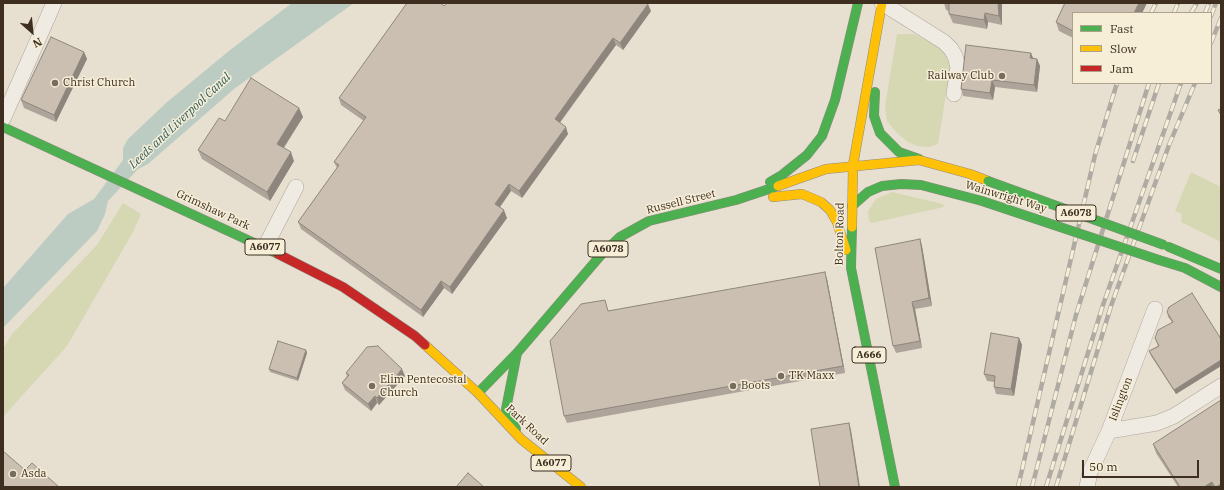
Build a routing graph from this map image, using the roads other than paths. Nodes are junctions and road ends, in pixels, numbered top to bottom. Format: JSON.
{"nodes":[{"id":1,"x":54,"y":3,"type":"edge"},
{"id":2,"x":858,"y":3,"type":"edge"},
{"id":3,"x":882,"y":3,"type":"edge"},
{"id":4,"x":875,"y":39,"type":"junction"},
{"id":5,"x":954,"y":94,"type":"dead end"},
{"id":6,"x":835,"y":100,"type":"junction"},
{"id":7,"x":3,"y":119,"type":"edge"},
{"id":8,"x":840,"y":119,"type":"dead end"},
{"id":9,"x":3,"y":127,"type":"edge"},
{"id":10,"x":847,"y":136,"type":"dead end"},
{"id":11,"x":855,"y":149,"type":"junction"},
{"id":12,"x":919,"y":160,"type":"junction"},
{"id":13,"x":866,"y":164,"type":"junction"},
{"id":14,"x":853,"y":165,"type":"junction"},
{"id":15,"x":921,"y":185,"type":"junction"},
{"id":16,"x":296,"y":187,"type":"dead end"},
{"id":17,"x":736,"y":200,"type":"junction"},
{"id":18,"x":852,"y":206,"type":"junction"},
{"id":19,"x":265,"y":247,"type":"junction"},
{"id":20,"x":851,"y":268,"type":"junction"},
{"id":21,"x":1221,"y":269,"type":"edge"},
{"id":22,"x":1221,"y":287,"type":"edge"},
{"id":23,"x":1155,"y":309,"type":"dead end"},
{"id":24,"x":517,"y":353,"type":"junction"},
{"id":25,"x":1221,"y":386,"type":"edge"},
{"id":26,"x":478,"y":393,"type":"junction"},
{"id":27,"x":1109,"y":431,"type":"junction"},
{"id":28,"x":521,"y":439,"type":"junction"},
{"id":29,"x":886,"y":442,"type":"junction"},
{"id":30,"x":880,"y":454,"type":"dead end"},
{"id":31,"x":581,"y":487,"type":"edge"},
{"id":32,"x":895,"y":487,"type":"edge"},
{"id":33,"x":1087,"y":487,"type":"edge"}],
"edges":[{"from":1,"to":7,"type":"street"},
{"from":2,"to":6,"type":"highway"},
{"from":3,"to":4,"type":"highway","name":"Bolton Road","number":"A666"},
{"from":3,"to":5,"type":"street"},
{"from":4,"to":11,"type":"highway","name":"Bolton Road","number":"A666"},
{"from":4,"to":12,"type":"highway","number":"A6078"},
{"from":6,"to":8,"type":"highway"},
{"from":6,"to":17,"type":"highway"},
{"from":9,"to":19,"type":"highway","name":"Grimshaw Park","number":"A6077"},
{"from":10,"to":11,"type":"highway"},
{"from":11,"to":13,"type":"highway"},
{"from":11,"to":14,"type":"highway","name":"Bolton Road","number":"A666"},
{"from":12,"to":13,"type":"highway","name":"Wainwright Way","number":"A6078"},
{"from":12,"to":21,"type":"highway","name":"Wainwright Way","number":"A6078","bridge":true},
{"from":13,"to":14,"type":"highway","name":"Wainwright Way","number":"A6078"},
{"from":13,"to":15,"type":"highway"},
{"from":14,"to":17,"type":"highway","name":"Russell Street","number":"A6078"},
{"from":14,"to":18,"type":"highway","name":"Bolton Road","number":"A666"},
{"from":15,"to":18,"type":"highway","name":"Wainwright Way","number":"A6078"},
{"from":15,"to":22,"type":"highway","name":"Wainwright Way","number":"A6078","bridge":true},
{"from":16,"to":19,"type":"street"},
{"from":17,"to":20,"type":"highway"},
{"from":17,"to":24,"type":"highway","name":"Russell Street","number":"A6078"},
{"from":18,"to":20,"type":"highway","name":"Bolton Road","number":"A666"},
{"from":19,"to":26,"type":"highway","name":"Grimshaw Park","number":"A6077"},
{"from":20,"to":29,"type":"highway","name":"Bolton Road","number":"A666"},
{"from":23,"to":27,"type":"street","name":"Islington"},
{"from":24,"to":26,"type":"highway","name":"Russell Street","number":"A6078"},
{"from":24,"to":28,"type":"highway","name":"Russell Street","number":"A6078"},
{"from":25,"to":27,"type":"street"},
{"from":26,"to":28,"type":"highway","name":"Park Road","number":"A6077"},
{"from":27,"to":33,"type":"street","name":"Islington"},
{"from":28,"to":31,"type":"highway","name":"Park Road","number":"A6077"},
{"from":29,"to":30,"type":"highway"},
{"from":29,"to":32,"type":"highway","name":"Bolton Road","number":"A666"}]}
